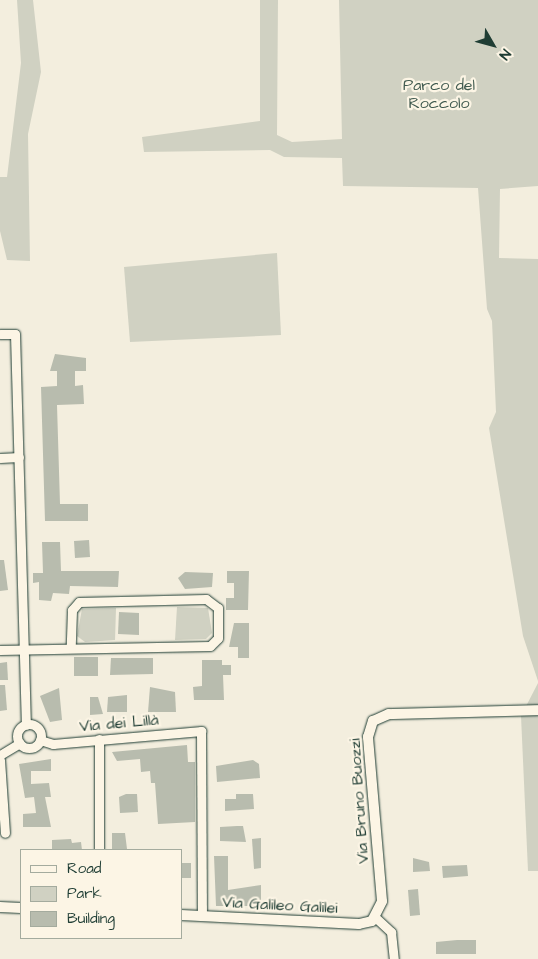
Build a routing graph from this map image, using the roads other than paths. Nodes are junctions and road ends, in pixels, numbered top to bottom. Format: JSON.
{"nodes":[{"id":1,"x":0,"y":334,"type":"edge"},
{"id":2,"x":19,"y":457,"type":"junction"},
{"id":3,"x":0,"y":458,"type":"edge"},
{"id":4,"x":23,"y":648,"type":"junction"},
{"id":5,"x":71,"y":648,"type":"junction"},
{"id":6,"x":0,"y":650,"type":"edge"},
{"id":7,"x":535,"y":711,"type":"edge"},
{"id":8,"x":26,"y":725,"type":"junction"},
{"id":9,"x":40,"y":740,"type":"junction"},
{"id":10,"x":99,"y":740,"type":"junction"},
{"id":11,"x":20,"y":744,"type":"junction"},
{"id":12,"x":0,"y":755,"type":"edge"},
{"id":13,"x":0,"y":760,"type":"edge"},
{"id":14,"x":5,"y":833,"type":"dead end"},
{"id":15,"x":99,"y":849,"type":"edge"},
{"id":16,"x":0,"y":907,"type":"edge"},
{"id":17,"x":20,"y":908,"type":"edge"},
{"id":18,"x":182,"y":915,"type":"edge"},
{"id":19,"x":202,"y":916,"type":"junction"},
{"id":20,"x":376,"y":918,"type":"junction"},
{"id":21,"x":394,"y":959,"type":"edge"}],
"edges":[{"from":1,"to":2,"type":"street"},
{"from":2,"to":3,"type":"street"},
{"from":2,"to":4,"type":"street"},
{"from":4,"to":5,"type":"street"},
{"from":4,"to":6,"type":"street"},
{"from":4,"to":8,"type":"street"},
{"from":5,"to":5,"type":"street"},
{"from":7,"to":20,"type":"street","name":"Via Bruno Buozzi"},
{"from":8,"to":9,"type":"street"},
{"from":8,"to":11,"type":"street"},
{"from":9,"to":10,"type":"street","name":"Via dei Lillà"},
{"from":9,"to":11,"type":"street"},
{"from":10,"to":15,"type":"street"},
{"from":10,"to":19,"type":"street","name":"Via dei Lillà"},
{"from":11,"to":12,"type":"street"},
{"from":13,"to":14,"type":"street"},
{"from":16,"to":17,"type":"street"},
{"from":18,"to":19,"type":"street","name":"Via Galileo Galilei"},
{"from":19,"to":20,"type":"street","name":"Via Galileo Galilei"},
{"from":20,"to":21,"type":"street"}]}
